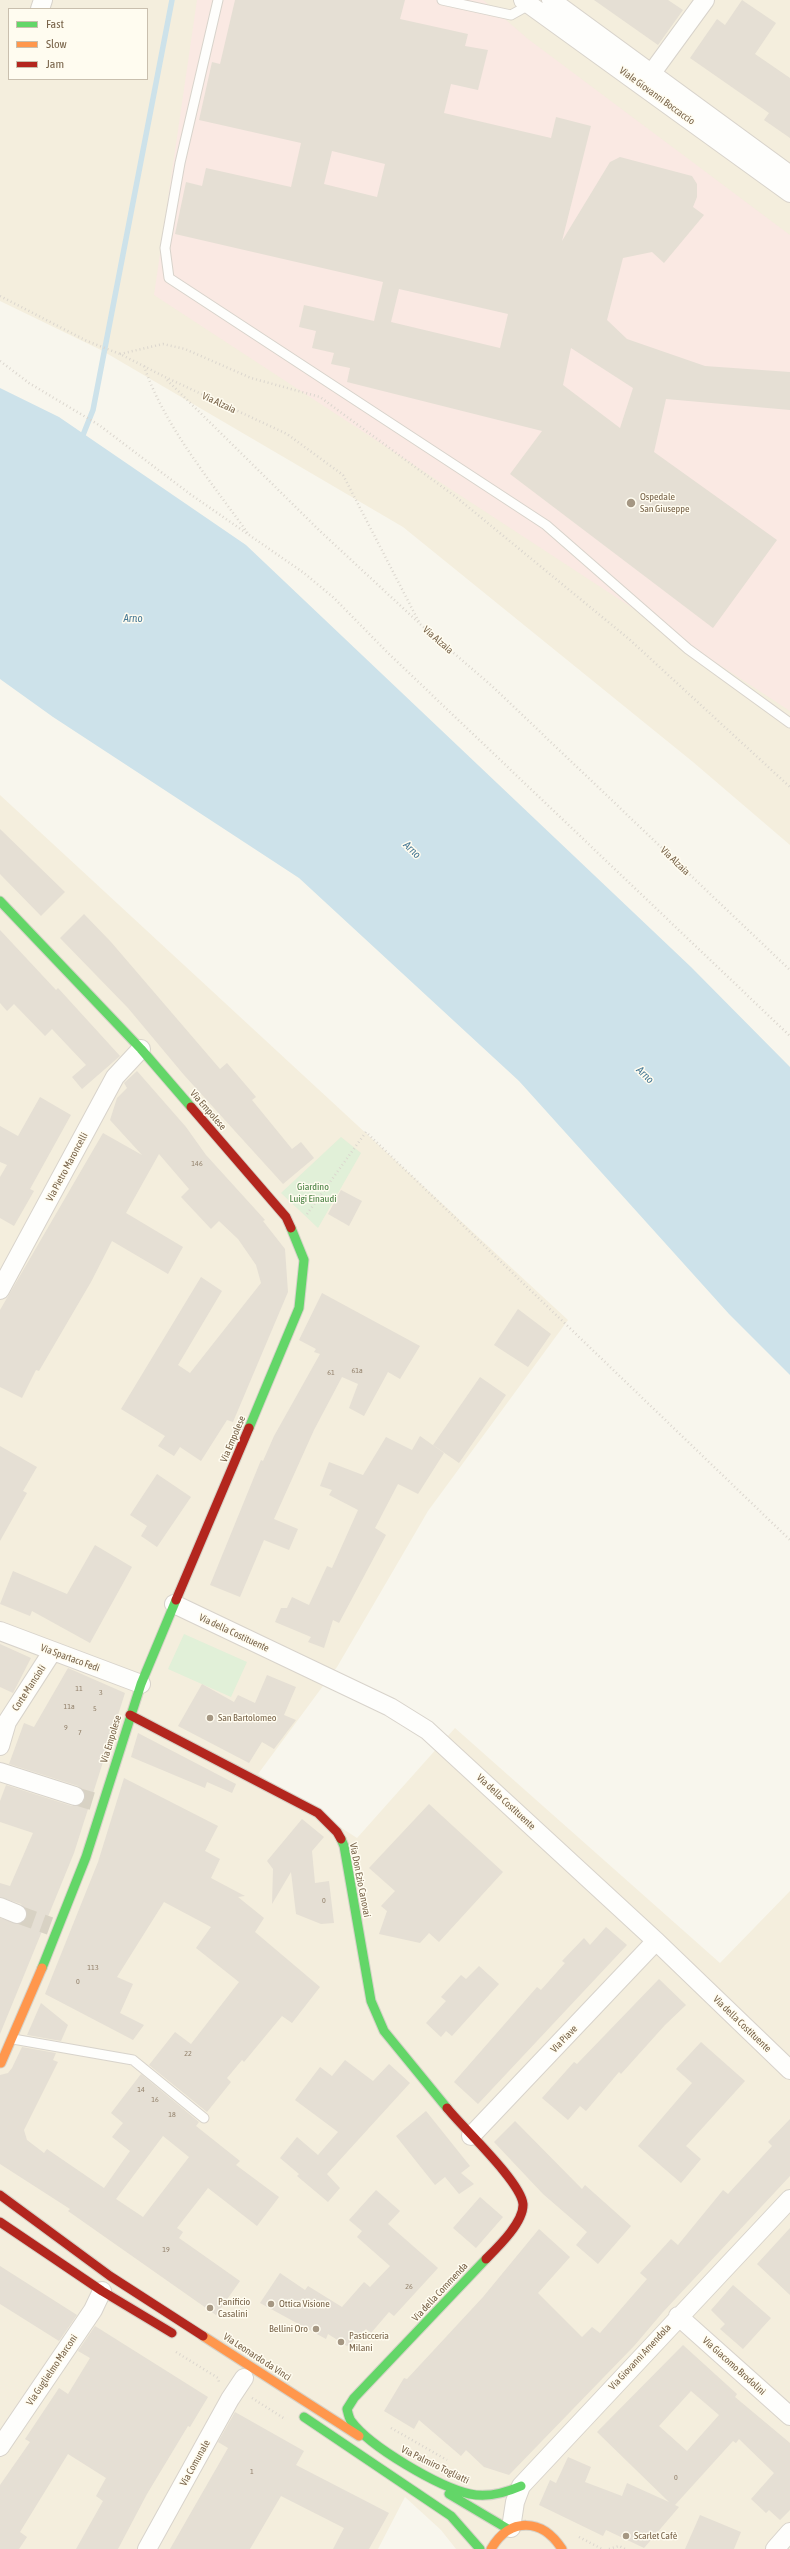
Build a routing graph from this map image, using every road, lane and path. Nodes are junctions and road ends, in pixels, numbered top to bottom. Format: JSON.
{"nodes":[{"id":1,"x":218,"y":0,"type":"edge"},
{"id":2,"x":442,"y":0,"type":"edge"},
{"id":3,"x":551,"y":0,"type":"edge"},
{"id":4,"x":705,"y":0,"type":"edge"},
{"id":5,"x":526,"y":2,"type":"edge"},
{"id":6,"x":651,"y":74,"type":"junction"},
{"id":7,"x":790,"y":175,"type":"edge"},
{"id":8,"x":790,"y":193,"type":"edge"},
{"id":9,"x":0,"y":296,"type":"edge"},
{"id":10,"x":120,"y":354,"type":"junction"},
{"id":11,"x":0,"y":361,"type":"edge"},
{"id":12,"x":144,"y":366,"type":"junction"},
{"id":13,"x":165,"y":377,"type":"junction"},
{"id":14,"x":250,"y":537,"type":"junction"},
{"id":15,"x":420,"y":624,"type":"junction"},
{"id":16,"x":790,"y":723,"type":"edge"},
{"id":17,"x":790,"y":787,"type":"edge"},
{"id":18,"x":0,"y":901,"type":"edge"},
{"id":19,"x":790,"y":970,"type":"edge"},
{"id":20,"x":790,"y":1036,"type":"edge"},
{"id":21,"x":141,"y":1049,"type":"junction"},
{"id":22,"x":293,"y":1234,"type":"junction"},
{"id":23,"x":2,"y":1284,"type":"edge"},
{"id":24,"x":790,"y":1540,"type":"edge"},
{"id":25,"x":174,"y":1604,"type":"junction"},
{"id":26,"x":0,"y":1631,"type":"edge"},
{"id":27,"x":52,"y":1652,"type":"junction"},
{"id":28,"x":141,"y":1684,"type":"junction"},
{"id":29,"x":130,"y":1714,"type":"junction"},
{"id":30,"x":0,"y":1746,"type":"edge"},
{"id":31,"x":0,"y":1772,"type":"edge"},
{"id":32,"x":75,"y":1796,"type":"tunnel mouth"},
{"id":33,"x":0,"y":1907,"type":"edge"},
{"id":34,"x":17,"y":1914,"type":"tunnel mouth"},
{"id":35,"x":656,"y":1941,"type":"junction"},
{"id":36,"x":13,"y":2039,"type":"junction"},
{"id":37,"x":1,"y":2063,"type":"dead end"},
{"id":38,"x":790,"y":2070,"type":"edge"},
{"id":39,"x":204,"y":2118,"type":"dead end"},
{"id":40,"x":471,"y":2136,"type":"junction"},
{"id":41,"x":0,"y":2195,"type":"edge"},
{"id":42,"x":790,"y":2199,"type":"edge"},
{"id":43,"x":0,"y":2222,"type":"edge"},
{"id":44,"x":102,"y":2291,"type":"junction"},
{"id":45,"x":678,"y":2316,"type":"junction"},
{"id":46,"x":181,"y":2339,"type":"dead end"},
{"id":47,"x":244,"y":2378,"type":"dead end"},
{"id":48,"x":295,"y":2412,"type":"dead end"},
{"id":49,"x":790,"y":2416,"type":"edge"},
{"id":50,"x":388,"y":2426,"type":"dead end"},
{"id":51,"x":0,"y":2447,"type":"edge"},
{"id":52,"x":386,"y":2453,"type":"junction"},
{"id":53,"x":449,"y":2461,"type":"dead end"},
{"id":54,"x":521,"y":2486,"type":"junction"},
{"id":55,"x":510,"y":2528,"type":"junction"},
{"id":56,"x":790,"y":2532,"type":"edge"},
{"id":57,"x":575,"y":2534,"type":"dead end"},
{"id":58,"x":562,"y":2548,"type":"edge"},
{"id":59,"x":147,"y":2549,"type":"edge"},
{"id":60,"x":480,"y":2549,"type":"edge"},
{"id":61,"x":491,"y":2549,"type":"edge"},
{"id":62,"x":602,"y":2549,"type":"edge"},
{"id":63,"x":609,"y":2549,"type":"edge"},
{"id":64,"x":625,"y":2549,"type":"edge"},
{"id":65,"x":775,"y":2549,"type":"edge"}],
"edges":[{"from":1,"to":16,"type":"lane"},
{"from":2,"to":5,"type":"lane"},
{"from":3,"to":6,"type":"street","name":"Viale Giovanni Boccaccio"},
{"from":4,"to":6,"type":"street"},
{"from":5,"to":8,"type":"street","name":"Viale Giovanni Boccaccio"},
{"from":6,"to":7,"type":"street","name":"Viale Giovanni Boccaccio"},
{"from":9,"to":10,"type":"path","name":"Via Alzaia"},
{"from":10,"to":12,"type":"path","name":"Via Alzaia"},
{"from":10,"to":17,"type":"path"},
{"from":11,"to":14,"type":"path"},
{"from":12,"to":13,"type":"path","name":"Via Alzaia"},
{"from":12,"to":14,"type":"path"},
{"from":13,"to":15,"type":"path"},
{"from":13,"to":15,"type":"path","name":"Via Alzaia"},
{"from":14,"to":20,"type":"path"},
{"from":15,"to":19,"type":"path","name":"Via Alzaia"},
{"from":18,"to":21,"type":"street","name":"Via Empolese"},
{"from":21,"to":22,"type":"street","name":"Via Empolese"},
{"from":21,"to":23,"type":"street","name":"Via Pietro Maroncelli"},
{"from":22,"to":24,"type":"path"},
{"from":22,"to":25,"type":"street","name":"Via Empolese"},
{"from":25,"to":28,"type":"street","name":"Via Empolese"},
{"from":25,"to":35,"type":"street","name":"Via della Costituente"},
{"from":26,"to":27,"type":"street","name":"Via Spartaco Fedi"},
{"from":27,"to":28,"type":"street","name":"Via Spartaco Fedi"},
{"from":27,"to":30,"type":"street","name":"Corte Mancioli"},
{"from":28,"to":29,"type":"street","name":"Via Empolese"},
{"from":29,"to":36,"type":"street","name":"Via Empolese"},
{"from":29,"to":40,"type":"street","name":"Via Don Ezio Canovai"},
{"from":31,"to":32,"type":"street"},
{"from":33,"to":34,"type":"street"},
{"from":35,"to":38,"type":"street","name":"Via della Costituente"},
{"from":35,"to":40,"type":"street","name":"Via Piave"},
{"from":36,"to":37,"type":"street","name":"Via Empolese"},
{"from":36,"to":39,"type":"lane"},
{"from":40,"to":52,"type":"street","name":"Via della Commenda"},
{"from":41,"to":52,"type":"street","name":"Via Leonardo da Vinci"},
{"from":42,"to":45,"type":"street","name":"Via Giovanni Amendola"},
{"from":43,"to":44,"type":"street"},
{"from":44,"to":46,"type":"street"},
{"from":44,"to":51,"type":"street","name":"Via Guglielmo Marconi"},
{"from":45,"to":49,"type":"street","name":"Via Giacomo Brodolini"},
{"from":45,"to":54,"type":"street","name":"Via Giovanni Amendola"},
{"from":47,"to":59,"type":"street","name":"Via Comunale"},
{"from":48,"to":60,"type":"street"},
{"from":50,"to":53,"type":"path"},
{"from":52,"to":54,"type":"street","name":"Via Palmiro Togliatti"},
{"from":52,"to":55,"type":"street","name":"Via Leonardo da Vinci"},
{"from":54,"to":55,"type":"street","name":"Via Giovanni Amendola"},
{"from":55,"to":58,"type":"street"},
{"from":55,"to":61,"type":"street"},
{"from":56,"to":65,"type":"street"},
{"from":57,"to":62,"type":"path"},
{"from":63,"to":64,"type":"path"}]}
